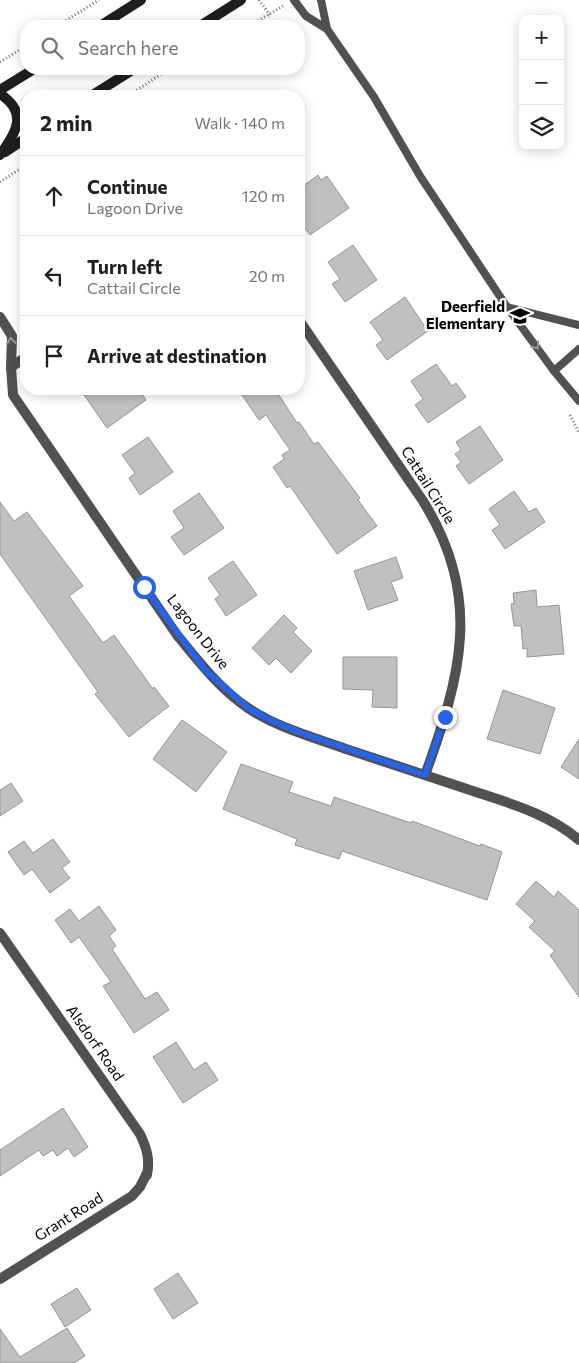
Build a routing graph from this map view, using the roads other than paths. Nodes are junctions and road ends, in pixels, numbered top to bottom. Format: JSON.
{"nodes":[{"id":1,"x":141,"y":0,"type":"edge"},
{"id":2,"x":241,"y":0,"type":"edge"},
{"id":3,"x":294,"y":0,"type":"edge"},
{"id":4,"x":321,"y":0,"type":"edge"},
{"id":5,"x":109,"y":20,"type":"edge"},
{"id":6,"x":209,"y":20,"type":"edge"},
{"id":7,"x":327,"y":29,"type":"junction"},
{"id":8,"x":25,"y":75,"type":"edge"},
{"id":9,"x":125,"y":75,"type":"edge"},
{"id":10,"x":101,"y":90,"type":"edge"},
{"id":11,"x":0,"y":92,"type":"edge"},
{"id":12,"x":20,"y":142,"type":"edge"},
{"id":13,"x":0,"y":155,"type":"edge"},
{"id":14,"x":507,"y":307,"type":"junction"},
{"id":15,"x":0,"y":318,"type":"edge"},
{"id":16,"x":579,"y":325,"type":"edge"},
{"id":17,"x":305,"y":329,"type":"edge"},
{"id":18,"x":579,"y":349,"type":"edge"},
{"id":19,"x":20,"y":361,"type":"edge"},
{"id":20,"x":0,"y":362,"type":"edge"},
{"id":21,"x":11,"y":367,"type":"junction"},
{"id":22,"x":554,"y":371,"type":"junction"},
{"id":23,"x":579,"y":401,"type":"edge"},
{"id":24,"x":425,"y":775,"type":"junction"},
{"id":25,"x":579,"y":840,"type":"edge"},
{"id":26,"x":0,"y":933,"type":"edge"},
{"id":27,"x":147,"y":1173,"type":"joint"},
{"id":28,"x":0,"y":1278,"type":"edge"}],
"edges":[{"from":1,"to":5,"type":"main road"},
{"from":2,"to":6,"type":"main road"},
{"from":3,"to":7,"type":"lane"},
{"from":4,"to":7,"type":"lane"},
{"from":7,"to":14,"type":"lane"},
{"from":8,"to":11,"type":"main road"},
{"from":9,"to":10,"type":"main road"},
{"from":11,"to":13,"type":"main road"},
{"from":12,"to":13,"type":"main road"},
{"from":14,"to":16,"type":"lane"},
{"from":14,"to":22,"type":"lane","one_way":true},
{"from":21,"to":15,"type":"street","name":"Lagoon Drive","one_way":true},
{"from":17,"to":24,"type":"street","name":"Cattail Circle"},
{"from":18,"to":22,"type":"lane"},
{"from":19,"to":21,"type":"street"},
{"from":20,"to":21,"type":"street"},
{"from":21,"to":24,"type":"street","name":"Lagoon Drive"},
{"from":22,"to":23,"type":"lane"},
{"from":24,"to":25,"type":"street","name":"Lagoon Drive"},
{"from":26,"to":27,"type":"street","name":"Alsdorf Road"},
{"from":27,"to":28,"type":"street","name":"Grant Road"}]}
